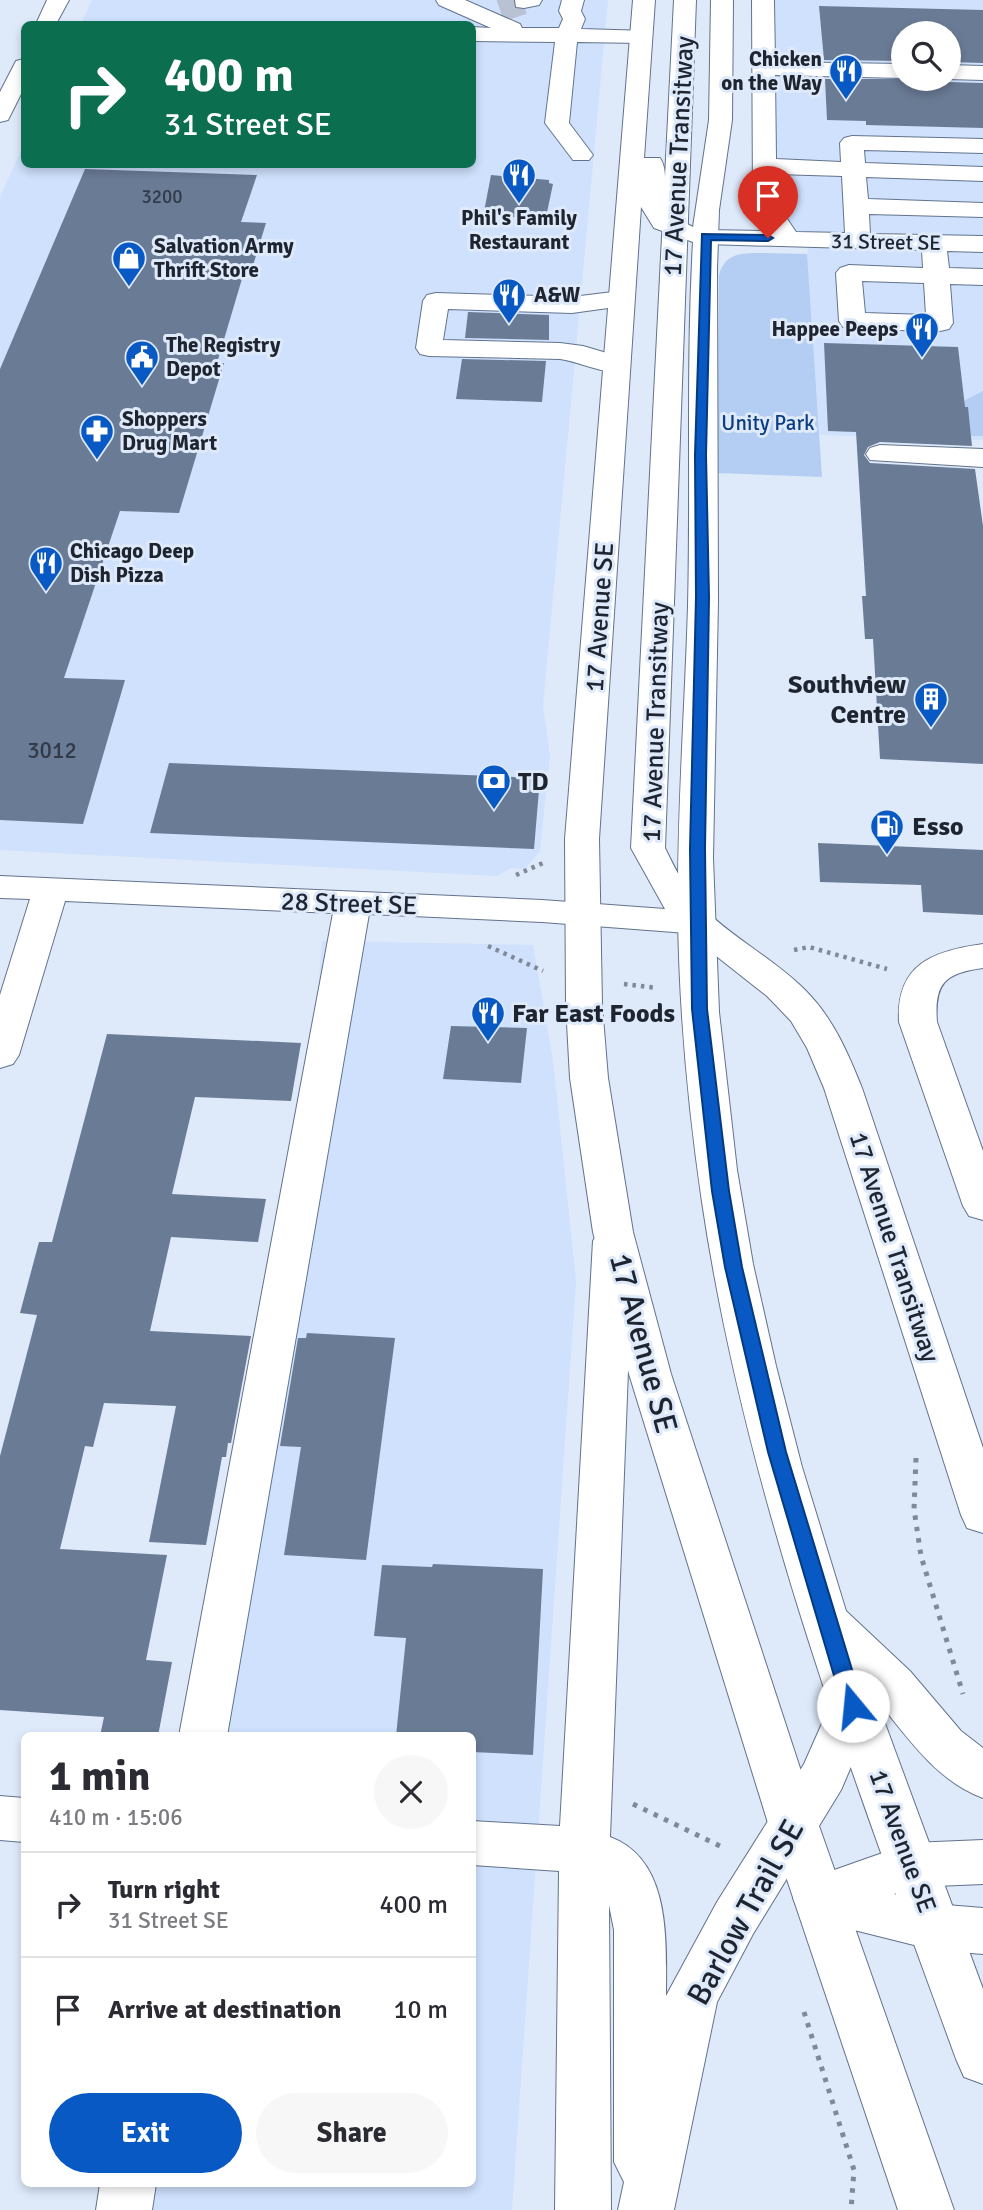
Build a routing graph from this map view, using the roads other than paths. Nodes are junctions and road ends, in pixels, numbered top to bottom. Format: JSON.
{"nodes":[{"id":1,"x":58,"y":0,"type":"edge"},
{"id":2,"x":644,"y":0,"type":"edge"},
{"id":3,"x":685,"y":0,"type":"edge"},
{"id":4,"x":722,"y":0,"type":"edge"},
{"id":5,"x":763,"y":0,"type":"edge"},
{"id":6,"x":455,"y":1,"type":"edge"},
{"id":7,"x":533,"y":1,"type":"edge"},
{"id":8,"x":572,"y":6,"type":"edge"},
{"id":9,"x":485,"y":20,"type":"edge"},
{"id":10,"x":48,"y":21,"type":"edge"},
{"id":11,"x":519,"y":33,"type":"junction"},
{"id":12,"x":566,"y":36,"type":"junction"},
{"id":13,"x":641,"y":36,"type":"junction"},
{"id":14,"x":763,"y":68,"type":"junction"},
{"id":15,"x":891,"y":71,"type":"edge"},
{"id":16,"x":21,"y":72,"type":"edge"},
{"id":17,"x":961,"y":72,"type":"edge"},
{"id":18,"x":983,"y":73,"type":"edge"},
{"id":19,"x":0,"y":115,"type":"edge"},
{"id":20,"x":634,"y":125,"type":"junction"},
{"id":21,"x":983,"y":146,"type":"edge"},
{"id":22,"x":581,"y":155,"type":"dead end"},
{"id":23,"x":764,"y":166,"type":"junction"},
{"id":24,"x":854,"y":170,"type":"junction"},
{"id":25,"x":983,"y":174,"type":"edge"},
{"id":26,"x":855,"y":205,"type":"junction"},
{"id":27,"x":983,"y":209,"type":"edge"},
{"id":28,"x":674,"y":231,"type":"junction"},
{"id":29,"x":705,"y":237,"type":"junction"},
{"id":30,"x":788,"y":239,"type":"junction"},
{"id":31,"x":858,"y":241,"type":"junction"},
{"id":32,"x":934,"y":243,"type":"junction"},
{"id":33,"x":983,"y":244,"type":"edge"},
{"id":34,"x":983,"y":277,"type":"edge"},
{"id":35,"x":621,"y":299,"type":"junction"},
{"id":36,"x":617,"y":365,"type":"junction"},
{"id":37,"x":880,"y":454,"type":"dead end"},
{"id":38,"x":983,"y":458,"type":"edge"},
{"id":39,"x":0,"y":887,"type":"edge"},
{"id":40,"x":51,"y":889,"type":"junction"},
{"id":41,"x":353,"y":903,"type":"junction"},
{"id":42,"x":584,"y":914,"type":"junction"},
{"id":43,"x":697,"y":922,"type":"junction"},
{"id":44,"x":983,"y":956,"type":"edge"},
{"id":45,"x":0,"y":1055,"type":"edge"},
{"id":46,"x":983,"y":1206,"type":"edge"},
{"id":47,"x":613,"y":1232,"type":"junction"},
{"id":48,"x":983,"y":1515,"type":"edge"},
{"id":49,"x":827,"y":1623,"type":"junction"},
{"id":50,"x":853,"y":1706,"type":"junction"},
{"id":51,"x":205,"y":1732,"type":"edge"},
{"id":52,"x":983,"y":1777,"type":"edge"},
{"id":53,"x":0,"y":1818,"type":"edge"},
{"id":54,"x":21,"y":1819,"type":"edge"},
{"id":55,"x":793,"y":1823,"type":"junction"},
{"id":56,"x":476,"y":1843,"type":"edge"},
{"id":57,"x":584,"y":1850,"type":"junction"},
{"id":58,"x":983,"y":1862,"type":"edge"},
{"id":59,"x":911,"y":1865,"type":"junction"},
{"id":60,"x":818,"y":1898,"type":"junction"},
{"id":61,"x":958,"y":1929,"type":"edge"},
{"id":62,"x":983,"y":2059,"type":"edge"},
{"id":63,"x":128,"y":2187,"type":"edge"},
{"id":64,"x":124,"y":2210,"type":"edge"},
{"id":65,"x":583,"y":2210,"type":"edge"},
{"id":66,"x":643,"y":2210,"type":"edge"},
{"id":67,"x":926,"y":2210,"type":"edge"}],
"edges":[{"from":1,"to":10,"type":"main road"},
{"from":2,"to":13,"type":"main road","name":"17 Avenue SE"},
{"from":3,"to":28,"type":"main road","name":"17 Avenue Transitway"},
{"from":4,"to":29,"type":"main road","name":"17 Avenue SE"},
{"from":5,"to":14,"type":"main road"},
{"from":6,"to":9,"type":"main road"},
{"from":7,"to":8,"type":"main road"},
{"from":8,"to":11,"type":"main road"},
{"from":8,"to":12,"type":"main road"},
{"from":9,"to":11,"type":"main road"},
{"from":11,"to":12,"type":"main road"},
{"from":12,"to":13,"type":"main road"},
{"from":12,"to":22,"type":"main road"},
{"from":13,"to":20,"type":"main road","name":"17 Avenue SE"},
{"from":14,"to":15,"type":"main road"},
{"from":14,"to":23,"type":"main road"},
{"from":16,"to":19,"type":"main road"},
{"from":17,"to":18,"type":"main road"},
{"from":20,"to":28,"type":"main road"},
{"from":20,"to":35,"type":"main road","name":"17 Avenue SE"},
{"from":21,"to":24,"type":"main road"},
{"from":23,"to":24,"type":"main road"},
{"from":23,"to":30,"type":"main road"},
{"from":24,"to":25,"type":"main road"},
{"from":24,"to":26,"type":"main road"},
{"from":26,"to":27,"type":"main road"},
{"from":26,"to":31,"type":"main road"},
{"from":28,"to":29,"type":"main road","name":"31 Street SE"},
{"from":28,"to":43,"type":"main road","name":"17 Avenue Transitway"},
{"from":29,"to":30,"type":"main road","name":"31 Street SE"},
{"from":29,"to":43,"type":"main road","name":"17 Avenue SE"},
{"from":30,"to":31,"type":"main road","name":"31 Street SE"},
{"from":31,"to":32,"type":"main road","name":"31 Street SE"},
{"from":32,"to":33,"type":"main road","name":"31 Street SE"},
{"from":32,"to":34,"type":"main road"},
{"from":35,"to":36,"type":"main road","name":"17 Avenue SE"},
{"from":35,"to":36,"type":"main road"},
{"from":36,"to":42,"type":"main road","name":"17 Avenue SE"},
{"from":37,"to":38,"type":"main road"},
{"from":39,"to":40,"type":"main road","name":"28 Street SE"},
{"from":40,"to":41,"type":"main road","name":"28 Street SE"},
{"from":40,"to":45,"type":"main road"},
{"from":41,"to":42,"type":"main road","name":"28 Street SE"},
{"from":41,"to":51,"type":"main road"},
{"from":42,"to":43,"type":"main road","name":"28 Street SE"},
{"from":42,"to":47,"type":"main road","name":"17 Avenue SE"},
{"from":43,"to":48,"type":"main road","name":"17 Avenue Transitway"},
{"from":43,"to":49,"type":"main road","name":"17 Avenue SE"},
{"from":44,"to":46,"type":"main road"},
{"from":47,"to":55,"type":"main road","name":"17 Avenue SE"},
{"from":47,"to":57,"type":"main road","name":"17 Avenue SE"},
{"from":49,"to":50,"type":"main road","name":"17 Avenue SE"},
{"from":49,"to":52,"type":"main road"},
{"from":50,"to":55,"type":"main road","name":"Barlow Trail SE"},
{"from":50,"to":59,"type":"main road","name":"17 Avenue SE"},
{"from":53,"to":54,"type":"main road"},
{"from":55,"to":60,"type":"main road","name":"17 Avenue SE"},
{"from":55,"to":66,"type":"main road","name":"Barlow Trail SE"},
{"from":56,"to":57,"type":"main road"},
{"from":57,"to":65,"type":"main road"},
{"from":57,"to":66,"type":"main road"},
{"from":58,"to":59,"type":"main road"},
{"from":59,"to":60,"type":"main road"},
{"from":59,"to":61,"type":"main road","name":"17 Avenue SE"},
{"from":60,"to":61,"type":"main road"},
{"from":60,"to":67,"type":"main road","name":"17 Avenue SE"},
{"from":61,"to":62,"type":"main road","name":"17 Avenue SE"},
{"from":63,"to":64,"type":"main road"}]}
